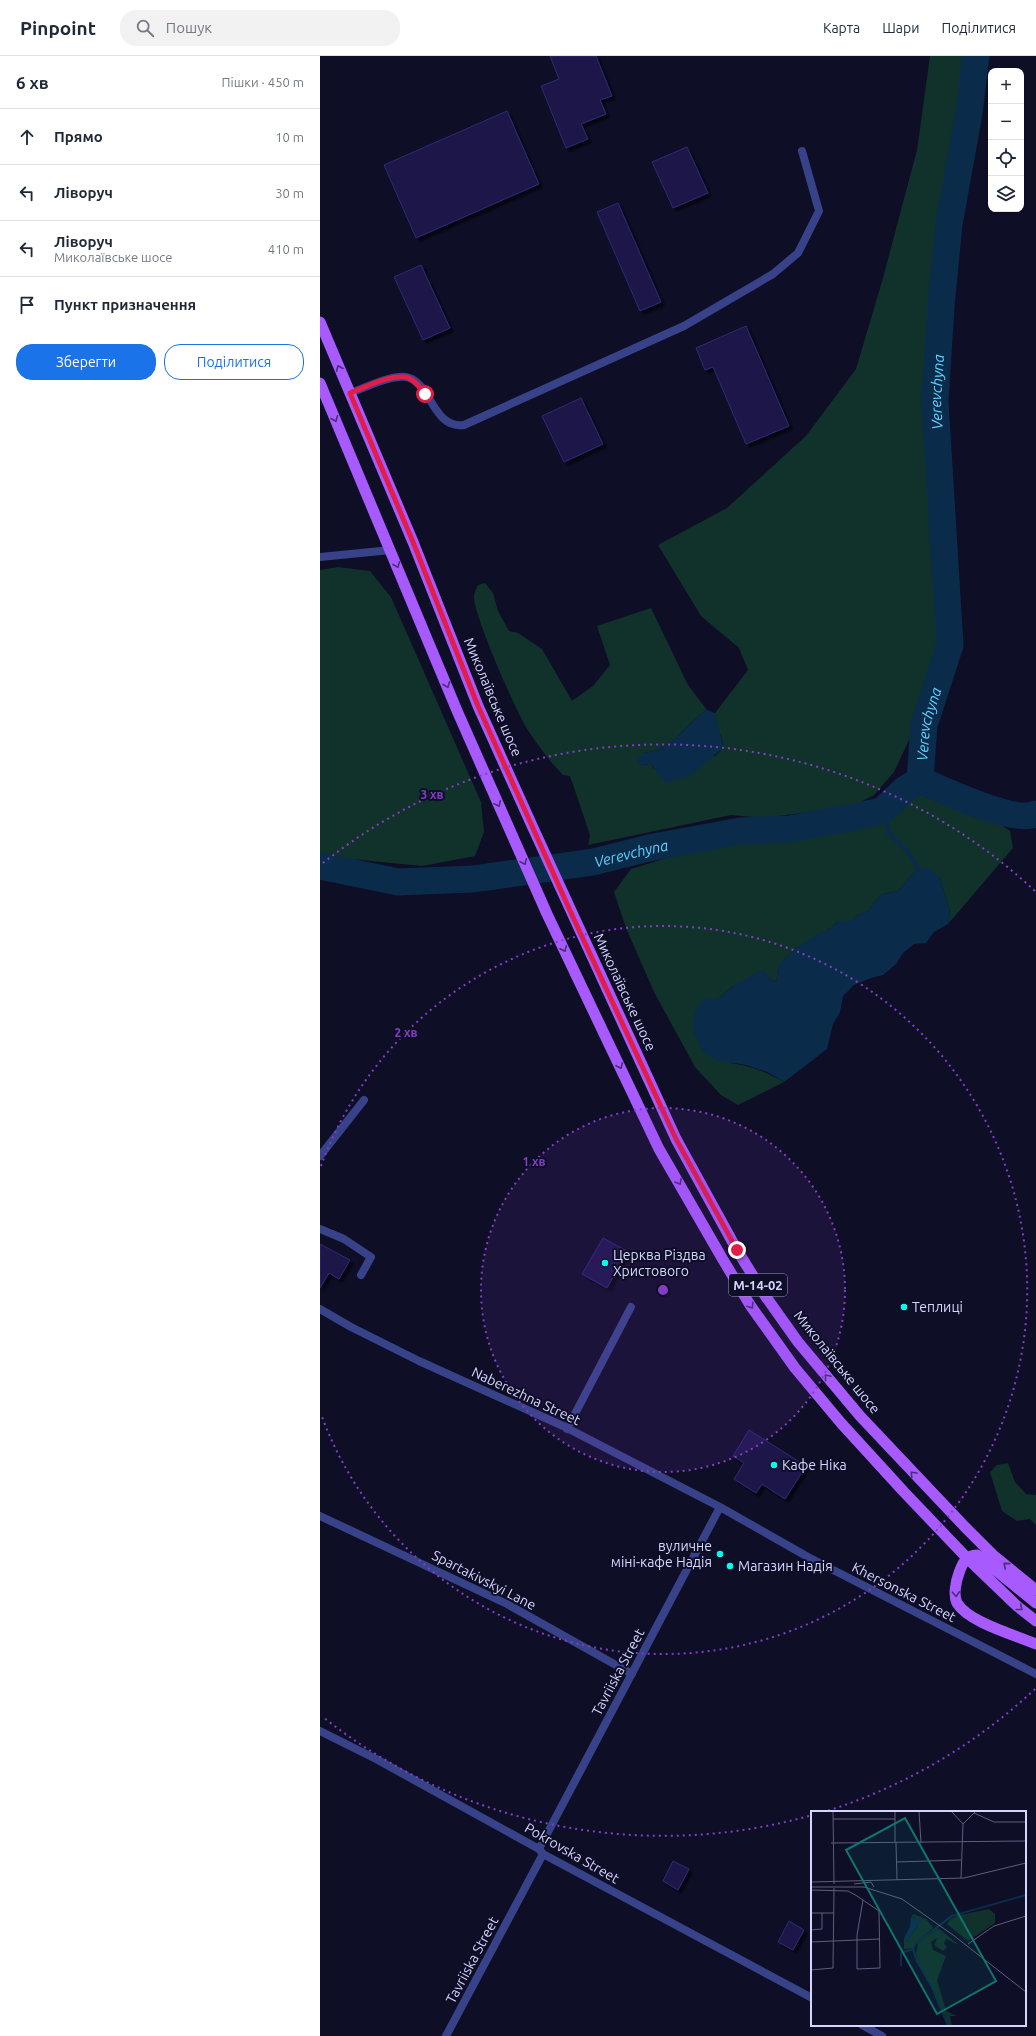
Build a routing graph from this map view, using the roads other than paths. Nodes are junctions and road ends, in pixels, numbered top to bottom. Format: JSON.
{"nodes":[{"id":1,"x":802,"y":151,"type":"dead end"},
{"id":2,"x":320,"y":322,"type":"edge"},
{"id":3,"x":320,"y":383,"type":"edge"},
{"id":4,"x":350,"y":393,"type":"junction"},
{"id":5,"x":391,"y":550,"type":"junction"},
{"id":6,"x":320,"y":557,"type":"edge"},
{"id":7,"x":364,"y":1100,"type":"dead end"},
{"id":8,"x":320,"y":1156,"type":"edge"},
{"id":9,"x":320,"y":1229,"type":"edge"},
{"id":10,"x":362,"y":1275,"type":"dead end"},
{"id":11,"x":631,"y":1307,"type":"dead end"},
{"id":12,"x":320,"y":1309,"type":"edge"},
{"id":13,"x":568,"y":1429,"type":"junction"},
{"id":14,"x":720,"y":1507,"type":"junction"},
{"id":15,"x":320,"y":1516,"type":"edge"},
{"id":16,"x":967,"y":1558,"type":"junction"},
{"id":17,"x":1036,"y":1590,"type":"edge"},
{"id":18,"x":1036,"y":1603,"type":"edge"},
{"id":19,"x":1036,"y":1621,"type":"edge"},
{"id":20,"x":1036,"y":1644,"type":"edge"},
{"id":21,"x":632,"y":1674,"type":"junction"},
{"id":22,"x":1036,"y":1674,"type":"edge"},
{"id":23,"x":320,"y":1731,"type":"edge"},
{"id":24,"x":541,"y":1851,"type":"junction"},
{"id":25,"x":811,"y":1997,"type":"edge"},
{"id":26,"x":864,"y":2026,"type":"edge"},
{"id":27,"x":446,"y":2036,"type":"edge"},
{"id":28,"x":882,"y":2036,"type":"edge"}],
"edges":[{"from":1,"to":4,"type":"street"},
{"from":4,"to":2,"type":"main road","name":"Миколаївське шосе","number":"М-14-02","one_way":true},
{"from":3,"to":5,"type":"main road","number":"М-14-02","one_way":true},
{"from":17,"to":4,"type":"main road","name":"Миколаївське шосе","number":"М-14-02","one_way":true},
{"from":5,"to":6,"type":"street"},
{"from":5,"to":16,"type":"main road","number":"М-14-02","one_way":true},
{"from":7,"to":8,"type":"street"},
{"from":9,"to":10,"type":"street"},
{"from":11,"to":13,"type":"street"},
{"from":12,"to":13,"type":"street","name":"Naberezhna Street"},
{"from":13,"to":14,"type":"street","name":"Naberezhna Street"},
{"from":14,"to":21,"type":"street","name":"Tavriiska Street"},
{"from":14,"to":22,"type":"street","name":"Khersonska Street"},
{"from":15,"to":21,"type":"street","name":"Spartakivskyi Lane"},
{"from":16,"to":18,"type":"main road"},
{"from":16,"to":19,"type":"main road","number":"М-14-02","one_way":true},
{"from":16,"to":20,"type":"main road","one_way":true},
{"from":21,"to":24,"type":"street","name":"Tavriiska Street"},
{"from":23,"to":24,"type":"street","name":"Pokrovska Street"},
{"from":24,"to":25,"type":"street","name":"Pokrovska Street"},
{"from":24,"to":27,"type":"street","name":"Tavriiska Street"},
{"from":26,"to":28,"type":"street"}]}
